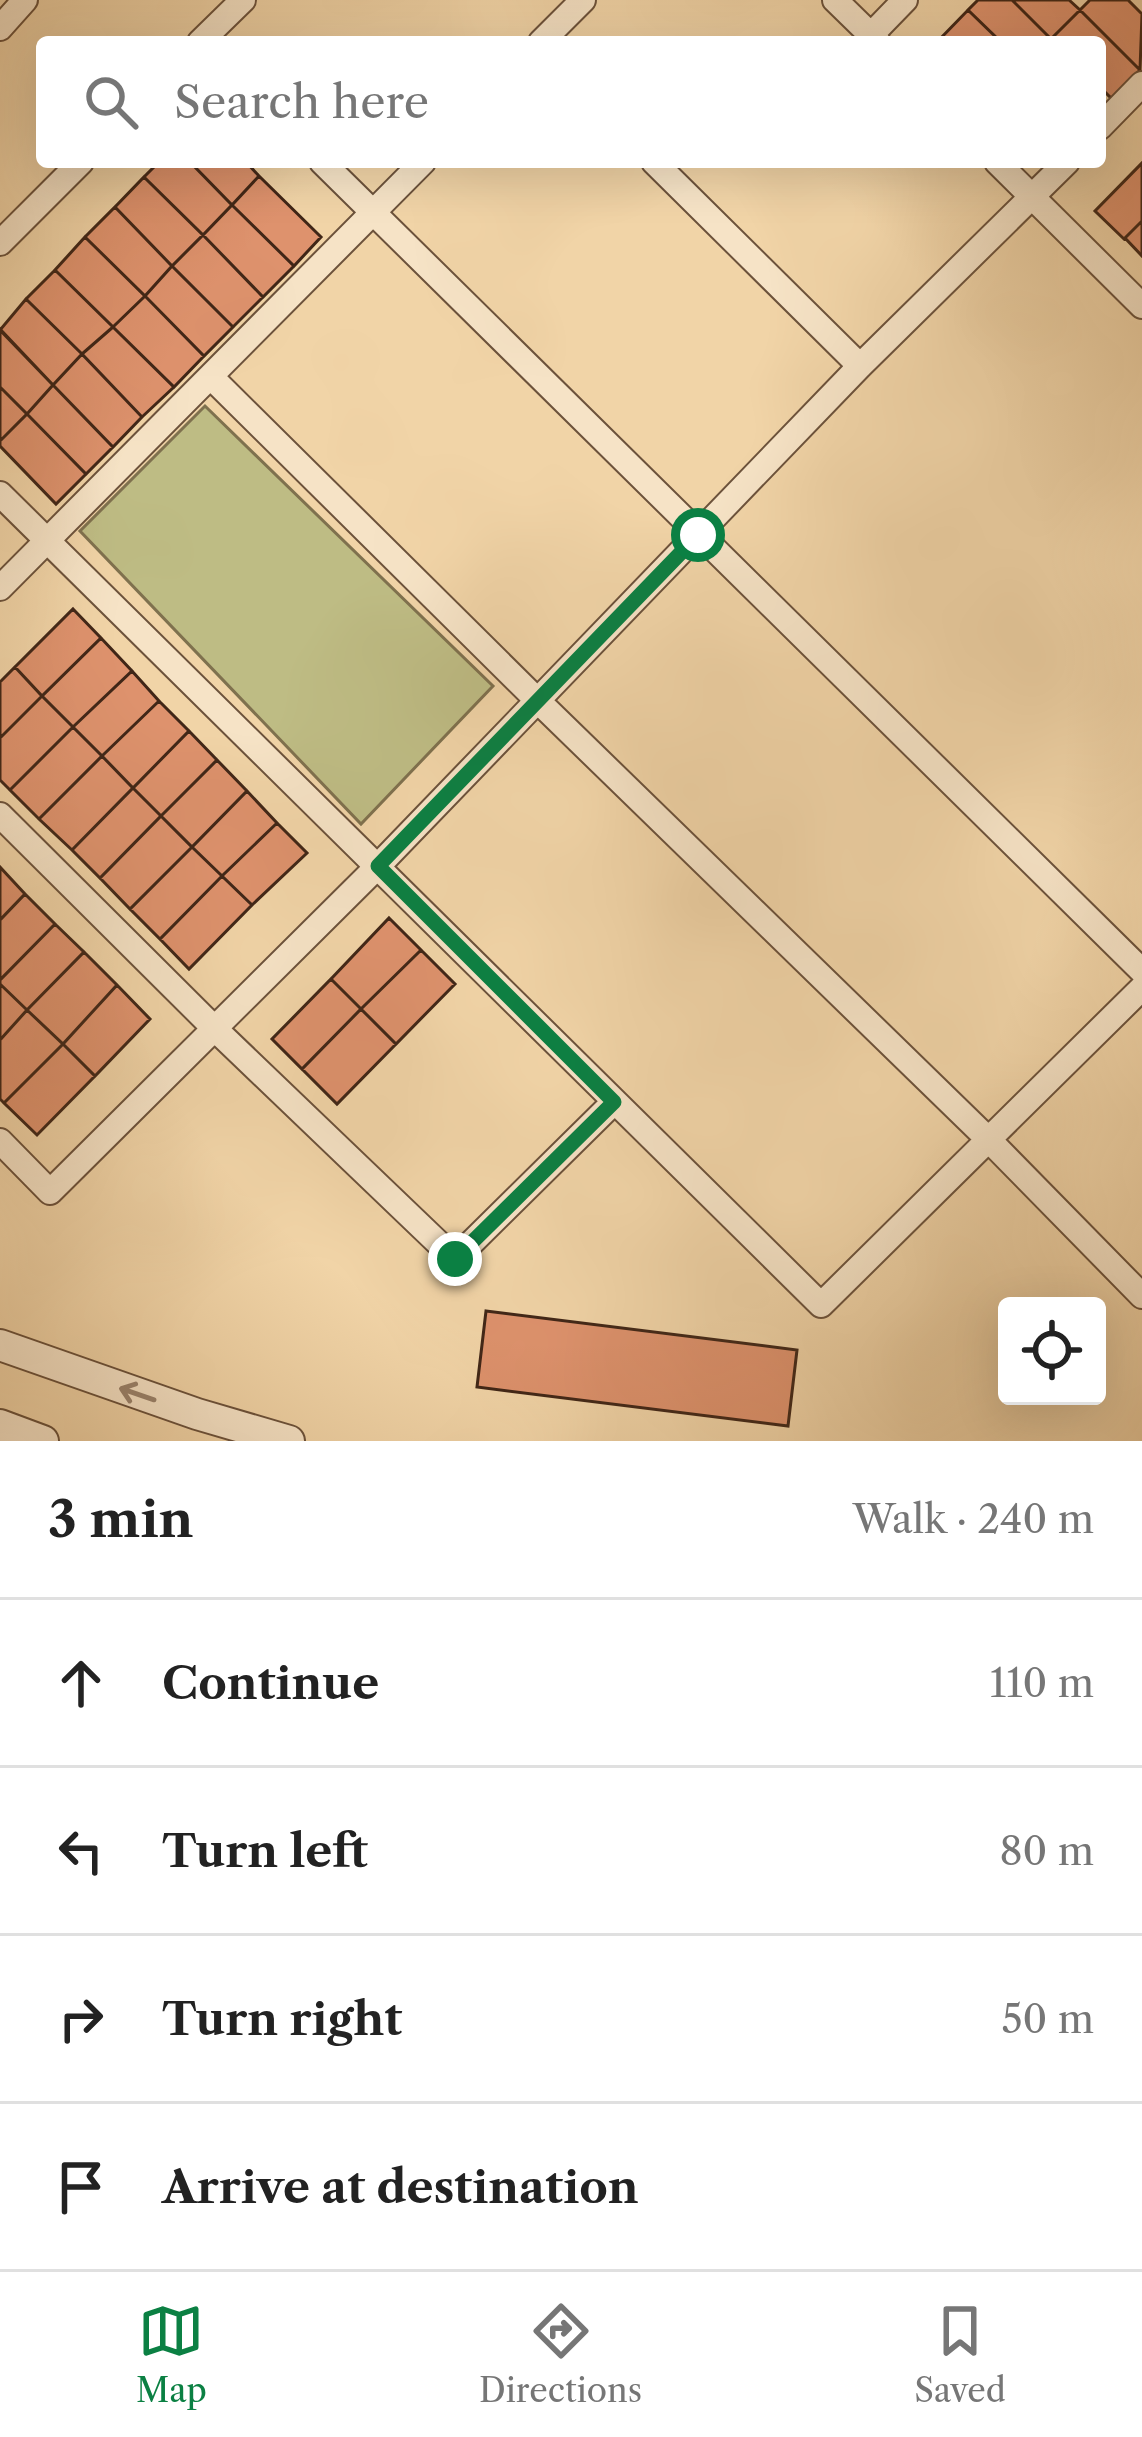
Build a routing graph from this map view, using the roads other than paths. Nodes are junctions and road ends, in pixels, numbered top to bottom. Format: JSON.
{"nodes":[{"id":1,"x":25,"y":0,"type":"edge"},
{"id":2,"x":243,"y":0,"type":"edge"},
{"id":3,"x":583,"y":0,"type":"edge"},
{"id":4,"x":835,"y":0,"type":"edge"},
{"id":5,"x":905,"y":0,"type":"edge"},
{"id":6,"x":0,"y":28,"type":"edge"},
{"id":7,"x":209,"y":36,"type":"edge"},
{"id":8,"x":548,"y":36,"type":"edge"},
{"id":9,"x":871,"y":36,"type":"edge"},
{"id":10,"x":876,"y":36,"type":"edge"},
{"id":11,"x":1142,"y":84,"type":"edge"},
{"id":12,"x":1106,"y":122,"type":"edge"},
{"id":13,"x":75,"y":168,"type":"edge"},
{"id":14,"x":328,"y":168,"type":"edge"},
{"id":15,"x":417,"y":168,"type":"edge"},
{"id":16,"x":660,"y":168,"type":"edge"},
{"id":17,"x":1003,"y":168,"type":"edge"},
{"id":18,"x":1061,"y":168,"type":"edge"},
{"id":19,"x":1032,"y":198,"type":"junction"},
{"id":20,"x":372,"y":214,"type":"junction"},
{"id":21,"x":0,"y":243,"type":"edge"},
{"id":22,"x":1142,"y":306,"type":"edge"},
{"id":23,"x":860,"y":366,"type":"junction"},
{"id":24,"x":212,"y":377,"type":"junction"},
{"id":25,"x":0,"y":494,"type":"edge"},
{"id":26,"x":698,"y":535,"type":"junction"},
{"id":27,"x":47,"y":540,"type":"junction"},
{"id":28,"x":0,"y":588,"type":"edge"},
{"id":29,"x":538,"y":701,"type":"junction"},
{"id":30,"x":0,"y":815,"type":"edge"},
{"id":31,"x":378,"y":866,"type":"junction"},
{"id":32,"x":1142,"y":971,"type":"edge"},
{"id":33,"x":1142,"y":988,"type":"edge"},
{"id":34,"x":214,"y":1028,"type":"junction"},
{"id":35,"x":614,"y":1102,"type":"junction"},
{"id":36,"x":988,"y":1140,"type":"junction"},
{"id":37,"x":0,"y":1142,"type":"edge"},
{"id":38,"x":1142,"y":1296,"type":"edge"},
{"id":39,"x":0,"y":1346,"type":"edge"},
{"id":40,"x":0,"y":1425,"type":"edge"},
{"id":41,"x":43,"y":1441,"type":"edge"},
{"id":42,"x":289,"y":1441,"type":"edge"}],
"edges":[{"from":1,"to":6,"type":"street"},
{"from":2,"to":7,"type":"street"},
{"from":3,"to":8,"type":"street"},
{"from":4,"to":9,"type":"street"},
{"from":5,"to":10,"type":"street"},
{"from":11,"to":12,"type":"street"},
{"from":13,"to":21,"type":"street"},
{"from":14,"to":20,"type":"street"},
{"from":15,"to":20,"type":"street"},
{"from":16,"to":23,"type":"street"},
{"from":17,"to":19,"type":"street"},
{"from":18,"to":19,"type":"street"},
{"from":19,"to":22,"type":"street"},
{"from":19,"to":23,"type":"street"},
{"from":20,"to":24,"type":"street"},
{"from":20,"to":26,"type":"street"},
{"from":23,"to":26,"type":"street"},
{"from":24,"to":27,"type":"street"},
{"from":24,"to":29,"type":"street"},
{"from":25,"to":27,"type":"street"},
{"from":26,"to":29,"type":"street"},
{"from":26,"to":32,"type":"street"},
{"from":27,"to":28,"type":"street"},
{"from":27,"to":31,"type":"street"},
{"from":29,"to":31,"type":"street"},
{"from":29,"to":36,"type":"street"},
{"from":30,"to":34,"type":"street"},
{"from":31,"to":34,"type":"street"},
{"from":31,"to":35,"type":"street"},
{"from":33,"to":36,"type":"street"},
{"from":34,"to":35,"type":"street"},
{"from":34,"to":37,"type":"street"},
{"from":35,"to":36,"type":"street"},
{"from":36,"to":38,"type":"street"},
{"from":42,"to":39,"type":"street","one_way":true},
{"from":40,"to":41,"type":"street"}]}
